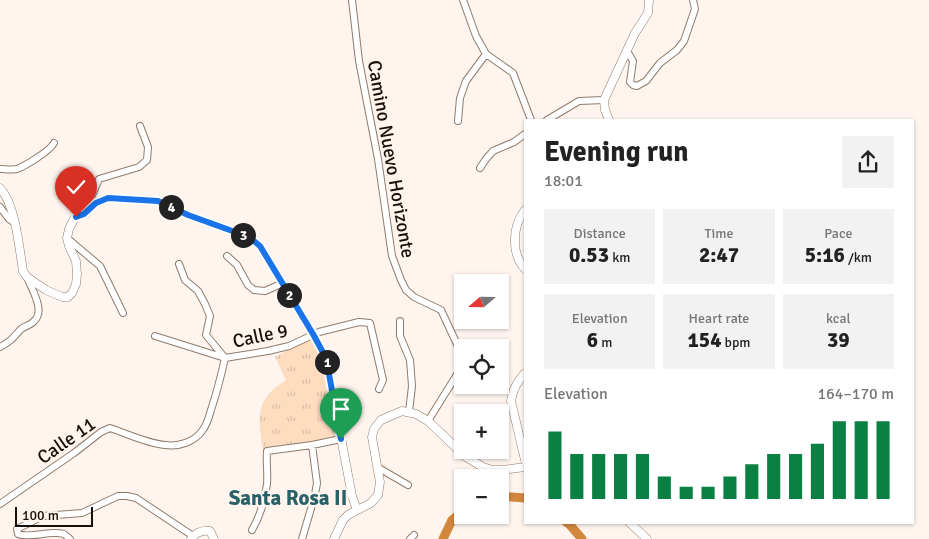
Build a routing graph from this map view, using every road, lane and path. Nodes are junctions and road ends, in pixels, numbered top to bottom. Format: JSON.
{"nodes":[{"id":1,"x":352,"y":0,"type":"edge"},
{"id":2,"x":463,"y":0,"type":"edge"},
{"id":3,"x":649,"y":0,"type":"edge"},
{"id":4,"x":693,"y":0,"type":"edge"},
{"id":5,"x":627,"y":51,"type":"junction"},
{"id":6,"x":486,"y":54,"type":"junction"},
{"id":7,"x":604,"y":100,"type":"junction"},
{"id":8,"x":531,"y":119,"type":"edge"},
{"id":9,"x":549,"y":119,"type":"edge"},
{"id":10,"x":609,"y":119,"type":"edge"},
{"id":11,"x":458,"y":121,"type":"dead end"},
{"id":12,"x":140,"y":126,"type":"dead end"},
{"id":13,"x":524,"y":135,"type":"edge"},
{"id":14,"x":54,"y":143,"type":"dead end"},
{"id":15,"x":480,"y":168,"type":"dead end"},
{"id":16,"x":0,"y":169,"type":"edge"},
{"id":17,"x":0,"y":188,"type":"edge"},
{"id":18,"x":0,"y":207,"type":"edge"},
{"id":19,"x":524,"y":211,"type":"edge"},
{"id":20,"x":84,"y":214,"type":"junction"},
{"id":21,"x":15,"y":223,"type":"junction"},
{"id":22,"x":67,"y":238,"type":"junction"},
{"id":23,"x":227,"y":256,"type":"dead end"},
{"id":24,"x":179,"y":264,"type":"dead end"},
{"id":25,"x":524,"y":268,"type":"edge"},
{"id":26,"x":27,"y":277,"type":"junction"},
{"id":27,"x":283,"y":283,"type":"junction"},
{"id":28,"x":123,"y":313,"type":"dead end"},
{"id":29,"x":400,"y":321,"type":"dead end"},
{"id":30,"x":313,"y":334,"type":"junction"},
{"id":31,"x":155,"y":336,"type":"dead end"},
{"id":32,"x":455,"y":339,"type":"edge"},
{"id":33,"x":0,"y":347,"type":"edge"},
{"id":34,"x":225,"y":358,"type":"junction"},
{"id":35,"x":524,"y":374,"type":"edge"},
{"id":36,"x":454,"y":379,"type":"edge"},
{"id":37,"x":379,"y":389,"type":"dead end"},
{"id":38,"x":409,"y":412,"type":"junction"},
{"id":39,"x":428,"y":421,"type":"junction"},
{"id":40,"x":341,"y":439,"type":"junction"},
{"id":41,"x":312,"y":445,"type":"junction"},
{"id":42,"x":523,"y":450,"type":"edge"},
{"id":43,"x":376,"y":467,"type":"junction"},
{"id":44,"x":524,"y":467,"type":"edge"},
{"id":45,"x":511,"y":469,"type":"junction"},
{"id":46,"x":408,"y":485,"type":"dead end"},
{"id":47,"x":235,"y":498,"type":"dead end"},
{"id":48,"x":0,"y":504,"type":"edge"},
{"id":49,"x":263,"y":504,"type":"junction"},
{"id":50,"x":357,"y":510,"type":"junction"},
{"id":51,"x":631,"y":524,"type":"edge"},
{"id":52,"x":252,"y":530,"type":"dead end"},
{"id":53,"x":192,"y":537,"type":"edge"},
{"id":54,"x":70,"y":539,"type":"edge"},
{"id":55,"x":214,"y":539,"type":"edge"},
{"id":56,"x":302,"y":539,"type":"edge"},
{"id":57,"x":334,"y":539,"type":"edge"},
{"id":58,"x":647,"y":539,"type":"edge"}],
"edges":[{"from":1,"to":32,"type":"street","name":"Camino Nuevo Horizonte"},
{"from":2,"to":6,"type":"street"},
{"from":3,"to":5,"type":"street"},
{"from":4,"to":5,"type":"street"},
{"from":5,"to":7,"type":"street"},
{"from":6,"to":8,"type":"street"},
{"from":6,"to":11,"type":"street"},
{"from":7,"to":9,"type":"street"},
{"from":7,"to":10,"type":"street"},
{"from":12,"to":20,"type":"street"},
{"from":13,"to":15,"type":"street"},
{"from":14,"to":16,"type":"street"},
{"from":17,"to":21,"type":"street"},
{"from":18,"to":21,"type":"street"},
{"from":19,"to":25,"type":"street"},
{"from":20,"to":22,"type":"street"},
{"from":20,"to":27,"type":"street"},
{"from":21,"to":26,"type":"street"},
{"from":22,"to":26,"type":"street"},
{"from":22,"to":28,"type":"street"},
{"from":23,"to":27,"type":"street"},
{"from":24,"to":34,"type":"street"},
{"from":26,"to":33,"type":"street"},
{"from":27,"to":30,"type":"street"},
{"from":29,"to":38,"type":"street"},
{"from":30,"to":34,"type":"street","name":"Calle 9"},
{"from":30,"to":37,"type":"street","name":"Calle 9"},
{"from":30,"to":40,"type":"street"},
{"from":31,"to":34,"type":"street","name":"Calle 9"},
{"from":34,"to":48,"type":"street","name":"Calle 11"},
{"from":35,"to":42,"type":"street"},
{"from":36,"to":39,"type":"street"},
{"from":38,"to":39,"type":"street"},
{"from":38,"to":43,"type":"street"},
{"from":39,"to":45,"type":"street"},
{"from":40,"to":41,"type":"street"},
{"from":40,"to":50,"type":"street"},
{"from":41,"to":49,"type":"street"},
{"from":41,"to":56,"type":"street"},
{"from":42,"to":45,"type":"street"},
{"from":43,"to":46,"type":"street"},
{"from":43,"to":50,"type":"street"},
{"from":44,"to":45,"type":"street"},
{"from":47,"to":49,"type":"street"},
{"from":49,"to":52,"type":"street"},
{"from":50,"to":57,"type":"street"},
{"from":51,"to":58,"type":"street"},
{"from":53,"to":54,"type":"street"},
{"from":53,"to":55,"type":"street"}]}
